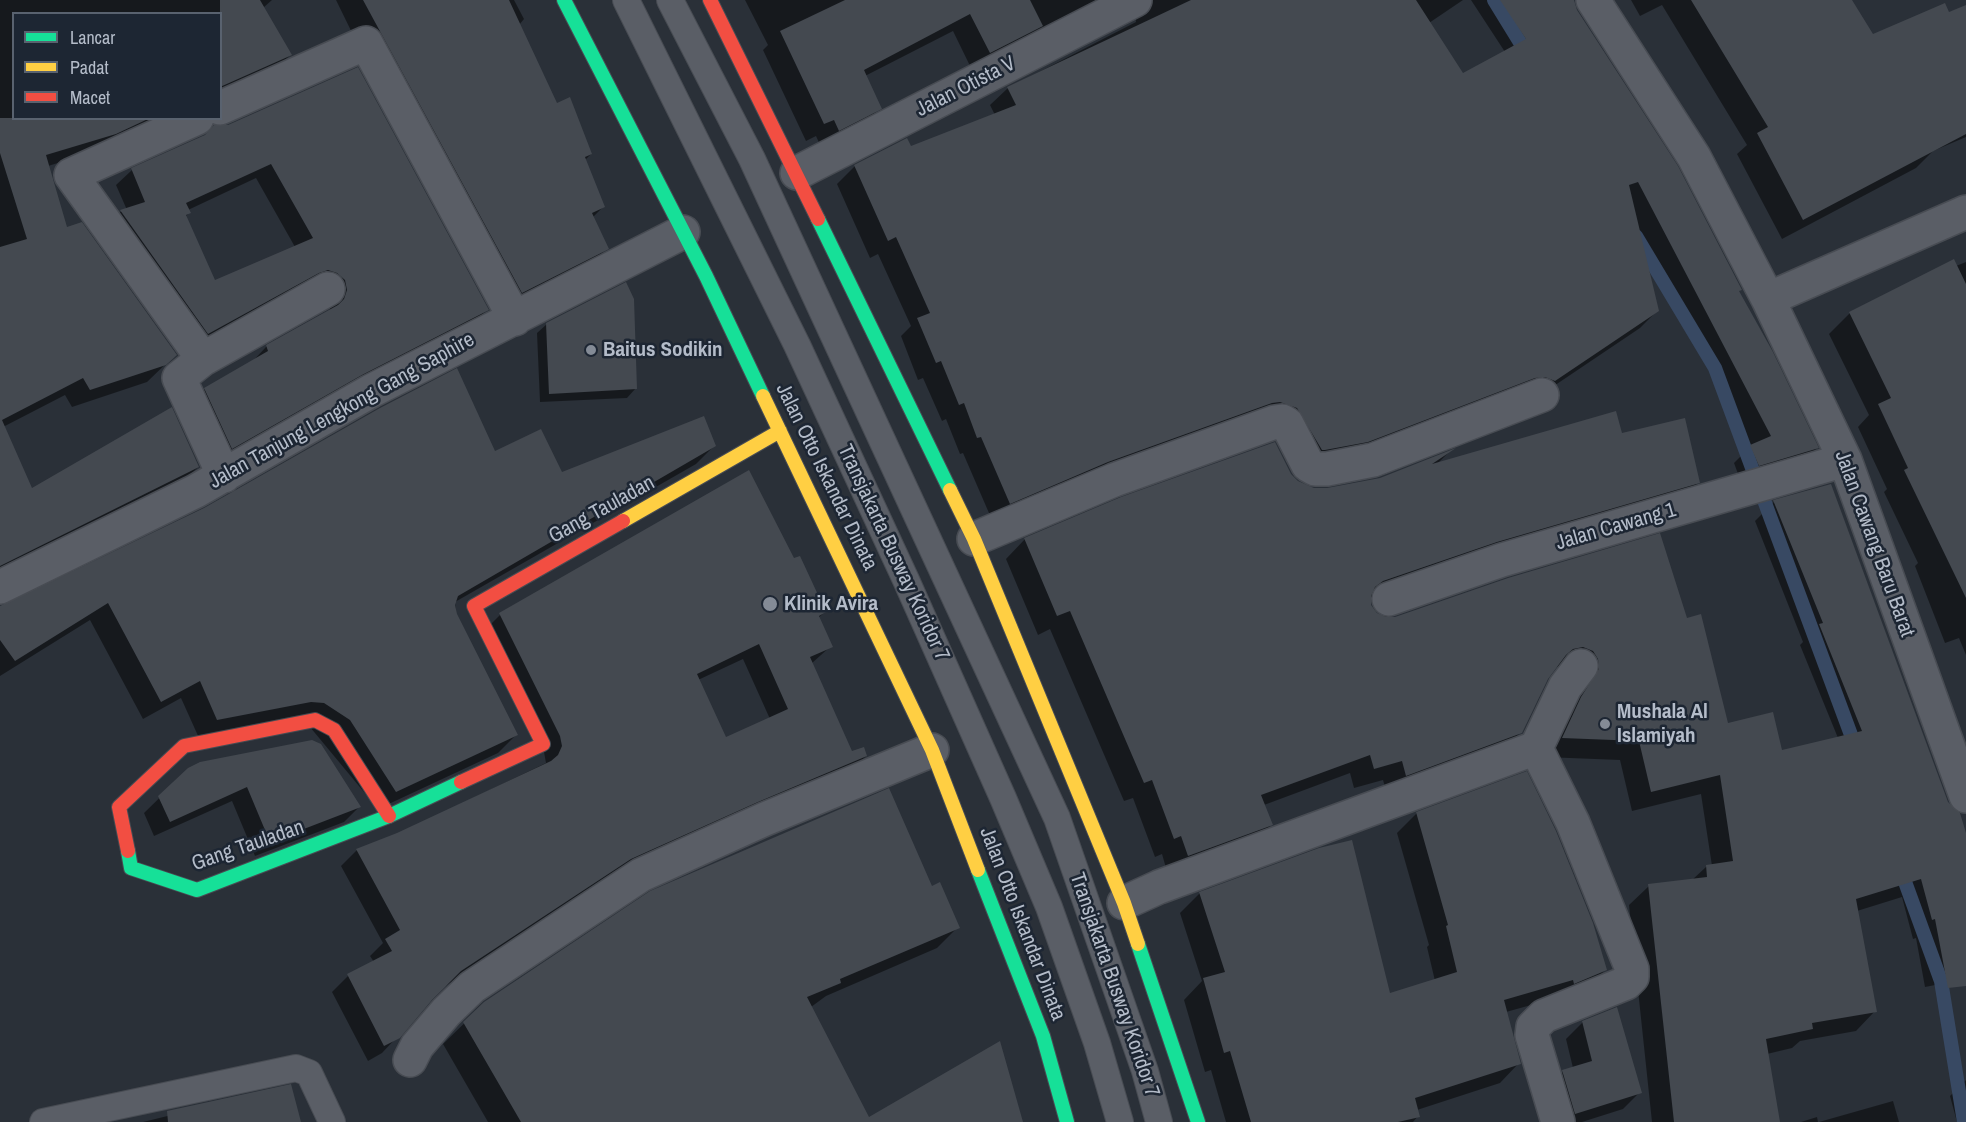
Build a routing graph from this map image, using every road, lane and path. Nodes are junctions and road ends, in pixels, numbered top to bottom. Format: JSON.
{"nodes":[{"id":1,"x":564,"y":0,"type":"edge"},
{"id":2,"x":626,"y":0,"type":"edge"},
{"id":3,"x":670,"y":0,"type":"edge"},
{"id":4,"x":710,"y":0,"type":"edge"},
{"id":5,"x":1135,"y":0,"type":"edge"},
{"id":6,"x":1593,"y":0,"type":"edge"},
{"id":7,"x":222,"y":107,"type":"edge"},
{"id":8,"x":193,"y":120,"type":"edge"},
{"id":9,"x":797,"y":173,"type":"junction"},
{"id":10,"x":1966,"y":212,"type":"edge"},
{"id":11,"x":683,"y":232,"type":"junction"},
{"id":12,"x":328,"y":289,"type":"dead end"},
{"id":13,"x":1768,"y":299,"type":"junction"},
{"id":14,"x":515,"y":319,"type":"junction"},
{"id":15,"x":203,"y":359,"type":"junction"},
{"id":16,"x":1542,"y":395,"type":"dead end"},
{"id":17,"x":780,"y":431,"type":"junction"},
{"id":18,"x":1845,"y":460,"type":"junction"},
{"id":19,"x":224,"y":476,"type":"junction"},
{"id":20,"x":974,"y":539,"type":"junction"},
{"id":21,"x":0,"y":587,"type":"edge"},
{"id":22,"x":1389,"y":599,"type":"dead end"},
{"id":23,"x":1581,"y":666,"type":"dead end"},
{"id":24,"x":1536,"y":748,"type":"junction"},
{"id":25,"x":932,"y":750,"type":"junction"},
{"id":26,"x":1966,"y":796,"type":"edge"},
{"id":27,"x":390,"y":816,"type":"junction"},
{"id":28,"x":1125,"y":903,"type":"junction"},
{"id":29,"x":410,"y":1060,"type":"dead end"},
{"id":30,"x":43,"y":1122,"type":"edge"},
{"id":31,"x":332,"y":1122,"type":"edge"},
{"id":32,"x":1067,"y":1122,"type":"edge"},
{"id":33,"x":1120,"y":1122,"type":"edge"},
{"id":34,"x":1159,"y":1122,"type":"edge"},
{"id":35,"x":1198,"y":1122,"type":"edge"},
{"id":36,"x":1558,"y":1122,"type":"edge"}],
"edges":[{"from":1,"to":11,"type":"main road","name":"Jalan Otto Iskandar Dinata"},
{"from":2,"to":33,"type":"lane","name":"Transjakarta Busway Koridor 7"},
{"from":3,"to":34,"type":"lane","name":"Transjakarta Busway Koridor 7"},
{"from":4,"to":9,"type":"main road"},
{"from":5,"to":9,"type":"street","name":"Jalan Otista V"},
{"from":6,"to":13,"type":"street","name":"Jalan Cawang Baru Barat"},
{"from":7,"to":14,"type":"street"},
{"from":8,"to":15,"type":"street"},
{"from":9,"to":20,"type":"main road"},
{"from":10,"to":13,"type":"street"},
{"from":11,"to":14,"type":"street","name":"Jalan Tanjung Lengkong Gang Saphire"},
{"from":11,"to":17,"type":"main road","name":"Jalan Otto Iskandar Dinata"},
{"from":12,"to":15,"type":"street"},
{"from":13,"to":18,"type":"street","name":"Jalan Cawang Baru Barat"},
{"from":14,"to":19,"type":"street","name":"Jalan Tanjung Lengkong Gang Saphire"},
{"from":15,"to":19,"type":"street"},
{"from":16,"to":20,"type":"street"},
{"from":17,"to":25,"type":"main road","name":"Jalan Otto Iskandar Dinata"},
{"from":17,"to":27,"type":"main road","name":"Gang Tauladan"},
{"from":18,"to":22,"type":"street","name":"Jalan Cawang 1"},
{"from":18,"to":26,"type":"street","name":"Jalan Cawang Baru Barat"},
{"from":19,"to":21,"type":"street","name":"Jalan Tanjung Lengkong Gang Saphire"},
{"from":20,"to":28,"type":"main road"},
{"from":23,"to":24,"type":"street"},
{"from":24,"to":28,"type":"street"},
{"from":24,"to":36,"type":"street"},
{"from":25,"to":29,"type":"street"},
{"from":25,"to":32,"type":"main road","name":"Jalan Otto Iskandar Dinata"},
{"from":27,"to":27,"type":"main road","name":"Gang Tauladan"},
{"from":28,"to":35,"type":"main road"},
{"from":30,"to":31,"type":"lane"}]}
